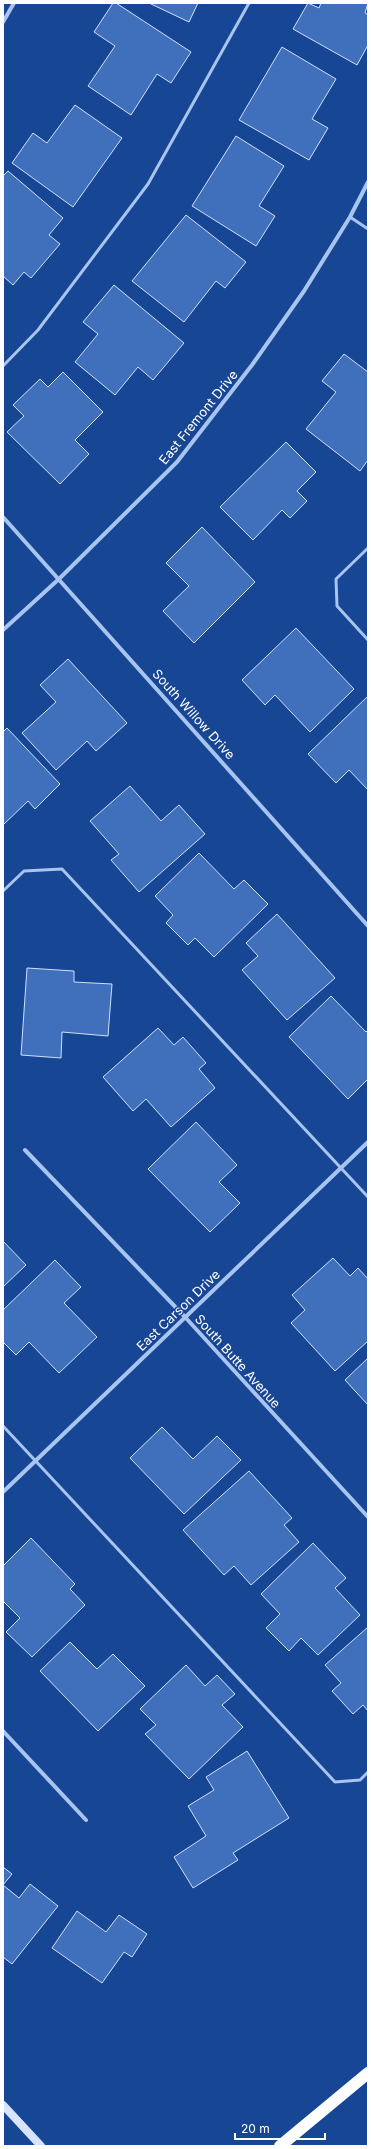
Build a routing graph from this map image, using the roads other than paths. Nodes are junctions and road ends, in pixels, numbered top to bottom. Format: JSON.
{"nodes":[{"id":1,"x":14,"y":3,"type":"edge"},
{"id":2,"x":249,"y":3,"type":"edge"},
{"id":3,"x":3,"y":22,"type":"edge"},
{"id":4,"x":368,"y":182,"type":"edge"},
{"id":5,"x":350,"y":217,"type":"junction"},
{"id":6,"x":368,"y":229,"type":"edge"},
{"id":7,"x":3,"y":366,"type":"edge"},
{"id":8,"x":3,"y":516,"type":"edge"},
{"id":9,"x":368,"y":548,"type":"edge"},
{"id":10,"x":60,"y":578,"type":"junction"},
{"id":11,"x":3,"y":630,"type":"edge"},
{"id":12,"x":368,"y":640,"type":"edge"},
{"id":13,"x":3,"y":891,"type":"edge"},
{"id":14,"x":368,"y":926,"type":"edge"},
{"id":15,"x":368,"y":1142,"type":"edge"},
{"id":16,"x":25,"y":1150,"type":"dead end"},
{"id":17,"x":341,"y":1168,"type":"junction"},
{"id":18,"x":368,"y":1197,"type":"edge"},
{"id":19,"x":185,"y":1317,"type":"junction"},
{"id":20,"x":3,"y":1426,"type":"edge"},
{"id":21,"x":35,"y":1461,"type":"junction"},
{"id":22,"x":3,"y":1492,"type":"edge"},
{"id":23,"x":368,"y":1517,"type":"edge"},
{"id":24,"x":3,"y":1731,"type":"edge"},
{"id":25,"x":368,"y":1772,"type":"edge"},
{"id":26,"x":86,"y":1820,"type":"dead end"},
{"id":27,"x":368,"y":2073,"type":"edge"},
{"id":28,"x":3,"y":2105,"type":"edge"},
{"id":29,"x":41,"y":2146,"type":"edge"},
{"id":30,"x":280,"y":2146,"type":"edge"}],
"edges":[{"from":1,"to":3,"type":"street"},
{"from":2,"to":7,"type":"lane"},
{"from":4,"to":5,"type":"street","name":"East Fremont Drive"},
{"from":5,"to":6,"type":"lane"},
{"from":5,"to":10,"type":"street","name":"East Fremont Drive"},
{"from":8,"to":10,"type":"street","name":"South Willow Drive"},
{"from":9,"to":12,"type":"lane"},
{"from":10,"to":11,"type":"street","name":"East Fremont Drive"},
{"from":10,"to":14,"type":"street","name":"South Willow Drive"},
{"from":13,"to":17,"type":"lane"},
{"from":15,"to":17,"type":"street","name":"East Carson Drive"},
{"from":16,"to":19,"type":"street","name":"South Butte Avenue"},
{"from":17,"to":18,"type":"lane"},
{"from":17,"to":19,"type":"street","name":"East Carson Drive"},
{"from":19,"to":21,"type":"street","name":"East Carson Drive"},
{"from":19,"to":23,"type":"street","name":"South Butte Avenue"},
{"from":20,"to":21,"type":"lane"},
{"from":21,"to":22,"type":"street","name":"East Carson Drive"},
{"from":21,"to":25,"type":"lane"},
{"from":24,"to":26,"type":"street"},
{"from":27,"to":30,"type":"highway"},
{"from":28,"to":29,"type":"main road"}]}
